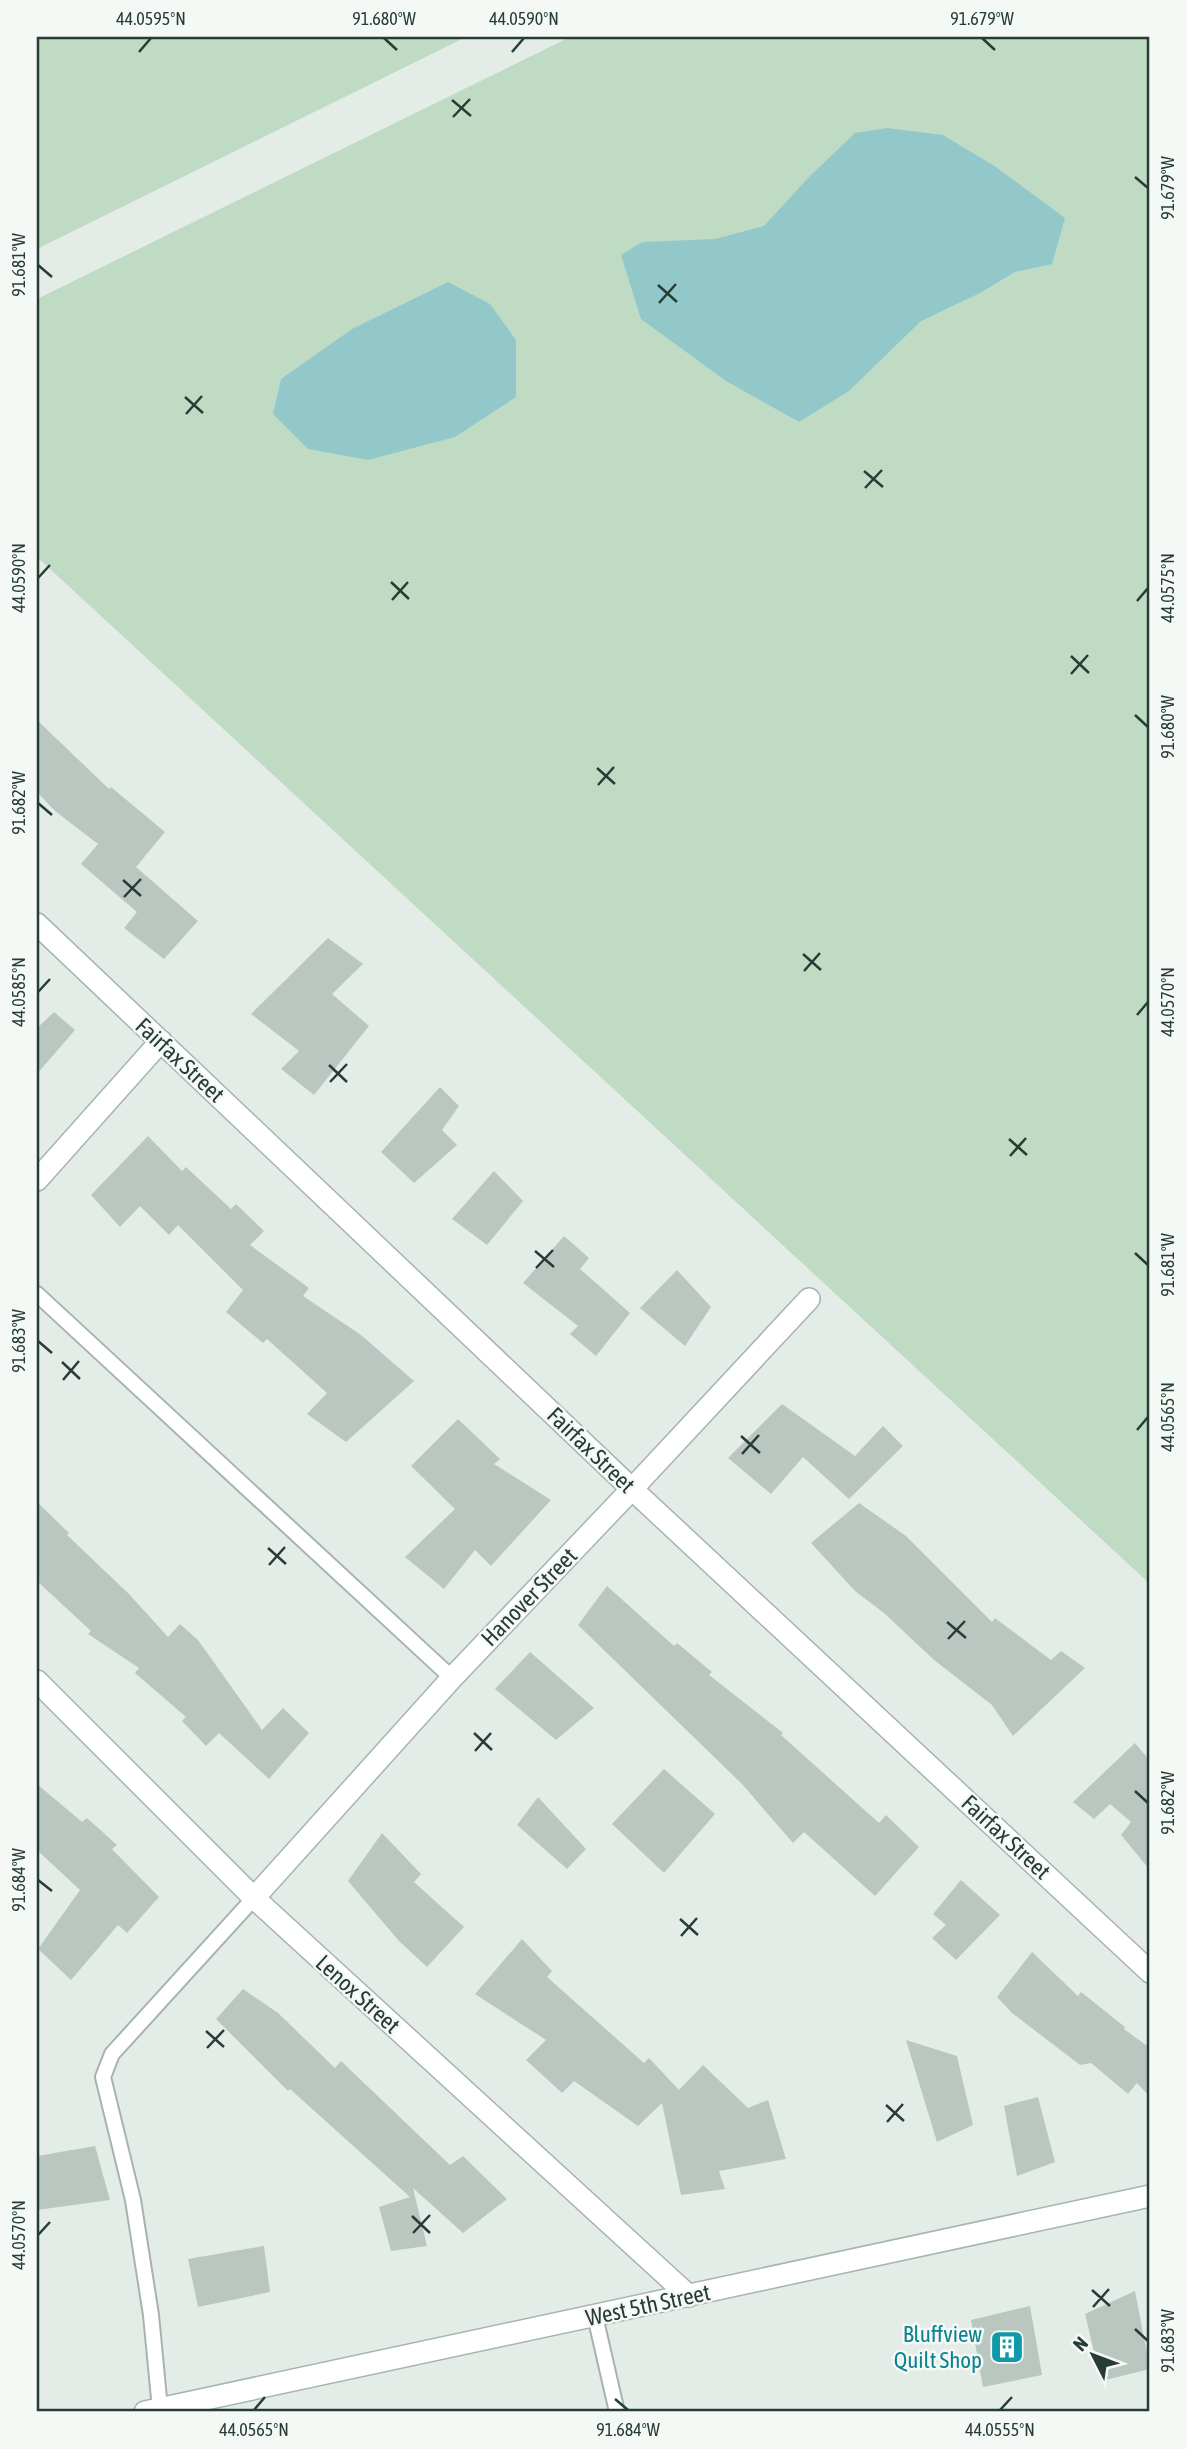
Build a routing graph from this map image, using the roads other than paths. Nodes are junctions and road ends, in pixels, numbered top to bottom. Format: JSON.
{"nodes":[{"id":1,"x":37,"y":924,"type":"edge"},
{"id":2,"x":161,"y":1041,"type":"junction"},
{"id":3,"x":37,"y":1180,"type":"edge"},
{"id":4,"x":37,"y":1294,"type":"edge"},
{"id":5,"x":809,"y":1299,"type":"dead end"},
{"id":6,"x":632,"y":1489,"type":"junction"},
{"id":7,"x":452,"y":1678,"type":"junction"},
{"id":8,"x":37,"y":1681,"type":"edge"},
{"id":9,"x":254,"y":1898,"type":"junction"},
{"id":10,"x":1150,"y":1972,"type":"edge"},
{"id":11,"x":1150,"y":2196,"type":"edge"},
{"id":12,"x":689,"y":2296,"type":"junction"},
{"id":13,"x":595,"y":2316,"type":"junction"},
{"id":14,"x":153,"y":2411,"type":"edge"},
{"id":15,"x":617,"y":2412,"type":"edge"}],
"edges":[{"from":1,"to":2,"type":"street","name":"Fairfax Street"},
{"from":2,"to":3,"type":"street"},
{"from":2,"to":6,"type":"street","name":"Fairfax Street"},
{"from":4,"to":7,"type":"lane"},
{"from":5,"to":6,"type":"street","name":"Hanover Street"},
{"from":6,"to":7,"type":"street","name":"Hanover Street"},
{"from":6,"to":10,"type":"street","name":"Fairfax Street"},
{"from":7,"to":9,"type":"street","name":"Hanover Street"},
{"from":8,"to":9,"type":"street","name":"Lenox Street"},
{"from":9,"to":12,"type":"street","name":"Lenox Street"},
{"from":9,"to":14,"type":"lane"},
{"from":11,"to":12,"type":"street","name":"West 5th Street"},
{"from":12,"to":13,"type":"street","name":"West 5th Street"},
{"from":13,"to":14,"type":"street","name":"West 5th Street"},
{"from":13,"to":15,"type":"lane"}]}
